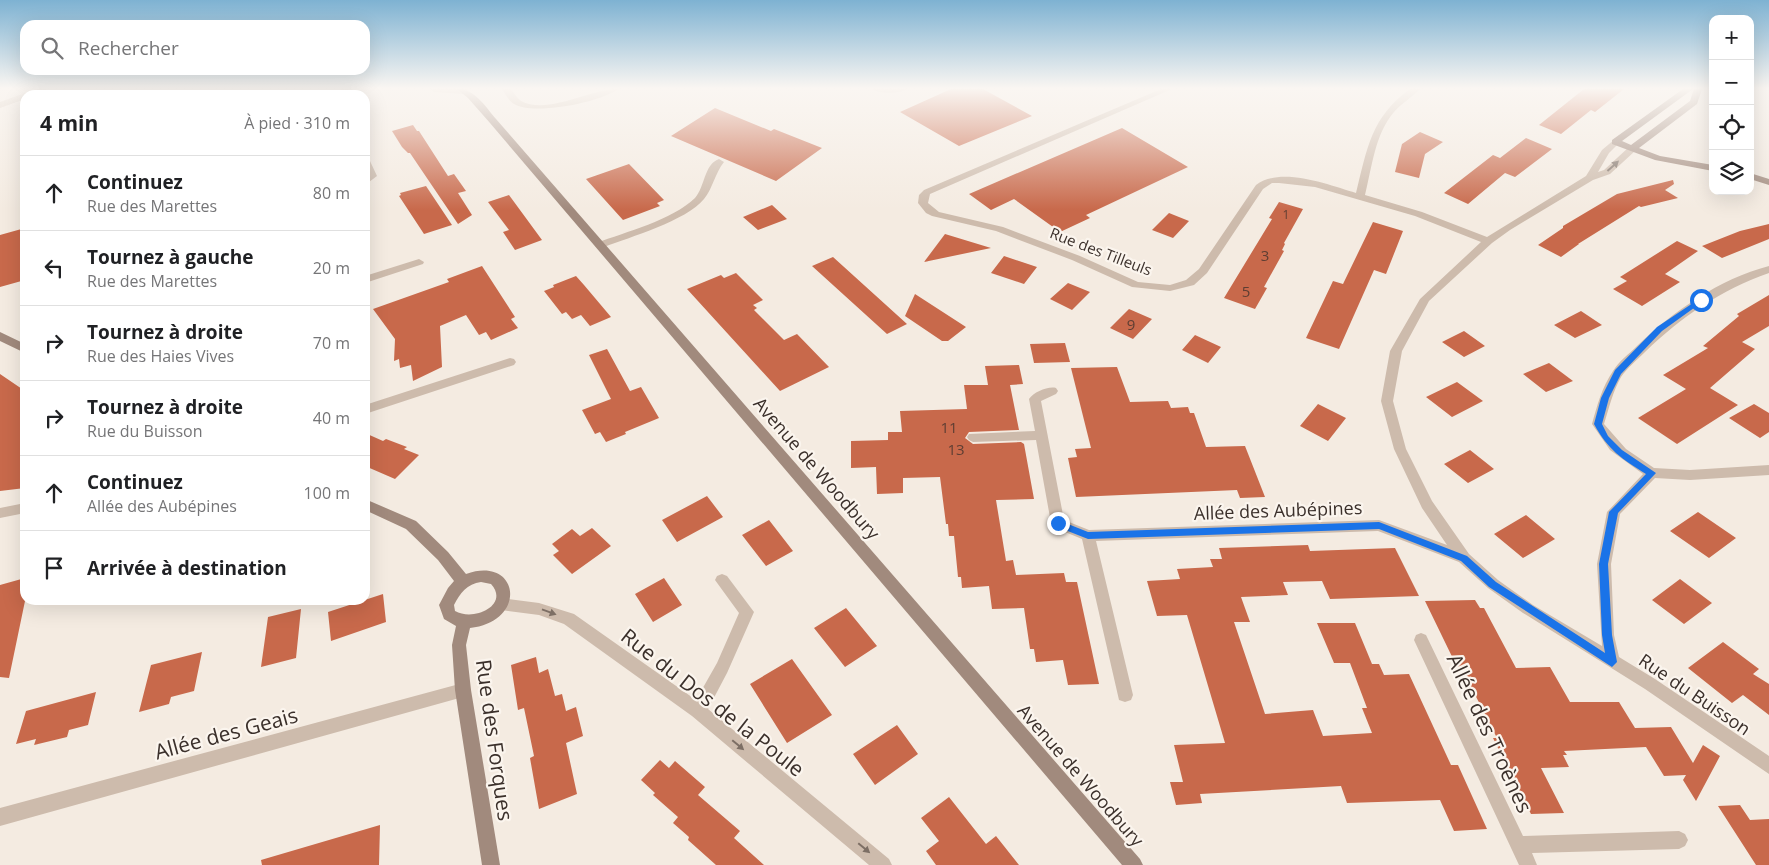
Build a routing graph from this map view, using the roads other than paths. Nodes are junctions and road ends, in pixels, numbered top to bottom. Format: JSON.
{"nodes":[{"id":1,"x":499,"y":129,"type":"edge"},
{"id":2,"x":1074,"y":129,"type":"edge"},
{"id":3,"x":1378,"y":129,"type":"edge"},
{"id":4,"x":1633,"y":129,"type":"edge"},
{"id":5,"x":1658,"y":129,"type":"edge"},
{"id":6,"x":1615,"y":142,"type":"junction"},
{"id":7,"x":1632,"y":149,"type":"junction"},
{"id":8,"x":719,"y":162,"type":"dead end"},
{"id":9,"x":1709,"y":167,"type":"edge"},
{"id":10,"x":1754,"y":177,"type":"edge"},
{"id":11,"x":1590,"y":178,"type":"junction"},
{"id":12,"x":1769,"y":182,"type":"edge"},
{"id":13,"x":1360,"y":197,"type":"junction"},
{"id":14,"x":1488,"y":241,"type":"junction"},
{"id":15,"x":600,"y":245,"type":"junction"},
{"id":16,"x":419,"y":262,"type":"dead end"},
{"id":17,"x":1769,"y":269,"type":"edge"},
{"id":18,"x":370,"y":278,"type":"edge"},
{"id":19,"x":0,"y":336,"type":"edge"},
{"id":20,"x":20,"y":345,"type":"edge"},
{"id":21,"x":510,"y":362,"type":"dead end"},
{"id":22,"x":1052,"y":391,"type":"dead end"},
{"id":23,"x":370,"y":408,"type":"edge"},
{"id":24,"x":1042,"y":435,"type":"junction"},
{"id":25,"x":973,"y":437,"type":"dead end"},
{"id":26,"x":1769,"y":470,"type":"edge"},
{"id":27,"x":1652,"y":473,"type":"junction"},
{"id":28,"x":370,"y":506,"type":"edge"},
{"id":29,"x":20,"y":509,"type":"edge"},
{"id":30,"x":0,"y":513,"type":"edge"},
{"id":31,"x":1088,"y":536,"type":"junction"},
{"id":32,"x":1464,"y":558,"type":"junction"},
{"id":33,"x":722,"y":580,"type":"dead end"},
{"id":34,"x":463,"y":582,"type":"junction"},
{"id":35,"x":501,"y":604,"type":"junction"},
{"id":36,"x":464,"y":622,"type":"junction"},
{"id":37,"x":1420,"y":640,"type":"dead end"},
{"id":38,"x":1612,"y":662,"type":"junction"},
{"id":39,"x":463,"y":690,"type":"junction"},
{"id":40,"x":1125,"y":695,"type":"dead end"},
{"id":41,"x":698,"y":711,"type":"junction"},
{"id":42,"x":1769,"y":766,"type":"edge"},
{"id":43,"x":0,"y":817,"type":"edge"},
{"id":44,"x":1679,"y":840,"type":"dead end"},
{"id":45,"x":1518,"y":846,"type":"junction"},
{"id":46,"x":491,"y":865,"type":"edge"},
{"id":47,"x":883,"y":865,"type":"edge"},
{"id":48,"x":1134,"y":865,"type":"edge"},
{"id":49,"x":1528,"y":865,"type":"edge"}],
"edges":[{"from":1,"to":15,"type":"street","name":"Avenue de Woodbury"},
{"from":2,"to":13,"type":"street","name":"Rue des Tilleuls"},
{"from":3,"to":13,"type":"street"},
{"from":4,"to":6,"type":"street","name":"Rue du Buisson"},
{"from":5,"to":7,"type":"street","name":"Rue du Buisson"},
{"from":6,"to":7,"type":"street"},
{"from":6,"to":11,"type":"street","name":"Rue du Buisson"},
{"from":7,"to":9,"type":"street"},
{"from":11,"to":7,"type":"street","name":"Rue du Buisson","one_way":true},
{"from":8,"to":15,"type":"street"},
{"from":10,"to":12,"type":"street"},
{"from":11,"to":14,"type":"street","name":"Rue du Buisson"},
{"from":13,"to":14,"type":"street","name":"Rue des Tilleuls"},
{"from":14,"to":32,"type":"street","name":"Rue du Buisson"},
{"from":15,"to":48,"type":"street","name":"Avenue de Woodbury"},
{"from":16,"to":18,"type":"street"},
{"from":17,"to":27,"type":"street"},
{"from":19,"to":20,"type":"street"},
{"from":21,"to":23,"type":"street"},
{"from":22,"to":24,"type":"street","name":"Allée des Aubépines"},
{"from":24,"to":25,"type":"street"},
{"from":24,"to":31,"type":"street","name":"Allée des Aubépines"},
{"from":26,"to":27,"type":"street"},
{"from":27,"to":38,"type":"street"},
{"from":28,"to":34,"type":"street"},
{"from":29,"to":30,"type":"street"},
{"from":31,"to":32,"type":"street","name":"Allée des Aubépines"},
{"from":31,"to":40,"type":"street"},
{"from":32,"to":38,"type":"street","name":"Rue du Buisson"},
{"from":33,"to":41,"type":"street"},
{"from":34,"to":35,"type":"street"},
{"from":34,"to":36,"type":"street"},
{"from":35,"to":36,"type":"street"},
{"from":35,"to":41,"type":"street","name":"Rue du Dos de la Poule","one_way":true},
{"from":36,"to":39,"type":"street","name":"Rue des Forques"},
{"from":37,"to":45,"type":"street","name":"Allée des Troènes"},
{"from":38,"to":42,"type":"street","name":"Rue du Buisson"},
{"from":39,"to":43,"type":"street","name":"Allée des Geais"},
{"from":39,"to":46,"type":"street","name":"Rue des Forques"},
{"from":41,"to":47,"type":"street","name":"Rue du Dos de la Poule","one_way":true},
{"from":44,"to":45,"type":"street"},
{"from":45,"to":49,"type":"street","name":"Allée des Troènes"}]}
